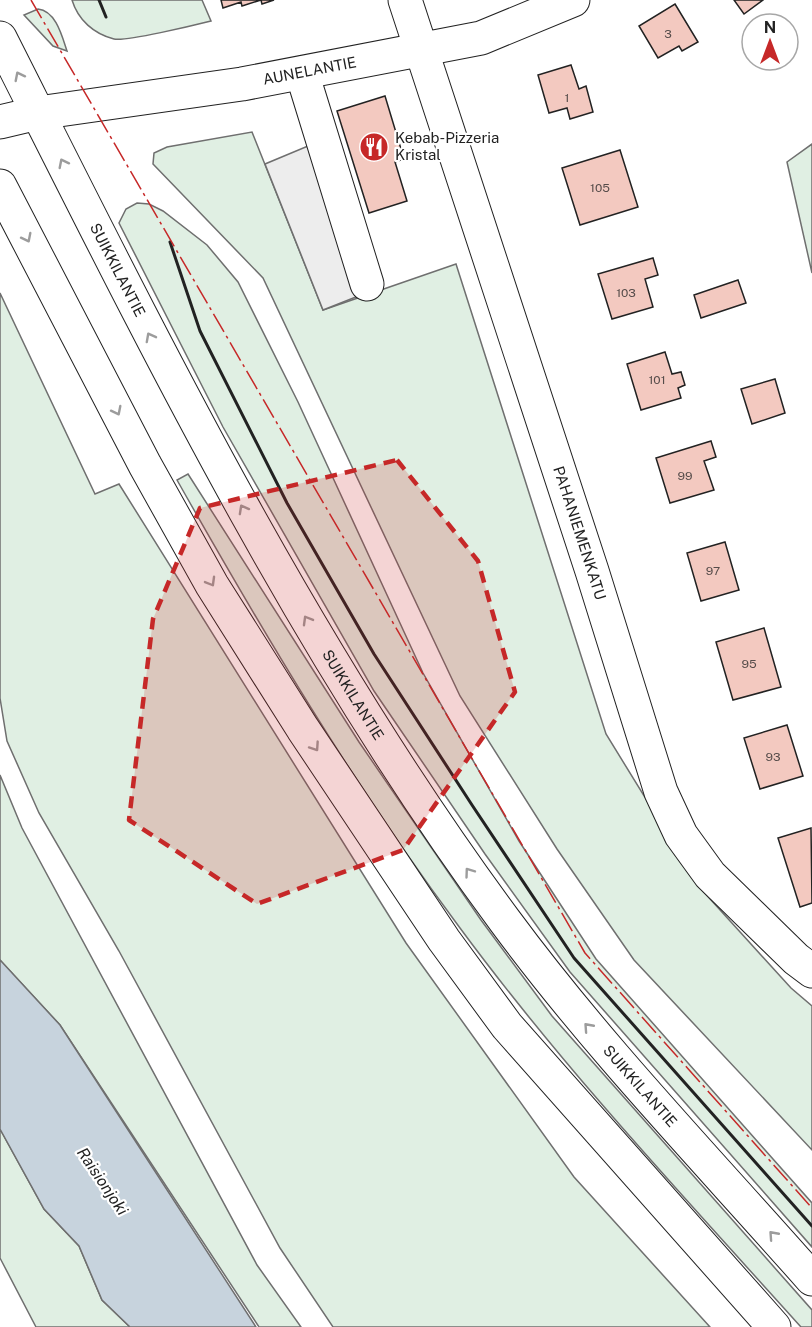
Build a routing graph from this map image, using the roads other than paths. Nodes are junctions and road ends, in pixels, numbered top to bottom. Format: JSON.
{"nodes":[{"id":1,"x":405,"y":0,"type":"edge"},
{"id":2,"x":573,"y":0,"type":"edge"},
{"id":3,"x":0,"y":38,"type":"edge"},
{"id":4,"x":422,"y":50,"type":"junction"},
{"id":5,"x":302,"y":73,"type":"junction"},
{"id":6,"x":38,"y":113,"type":"junction"},
{"id":7,"x":0,"y":122,"type":"edge"},
{"id":8,"x":0,"y":186,"type":"edge"},
{"id":9,"x":367,"y":284,"type":"dead end"},
{"id":10,"x":812,"y":971,"type":"edge"},
{"id":11,"x":812,"y":1279,"type":"edge"},
{"id":12,"x":774,"y":1327,"type":"edge"}],
"edges":[{"from":1,"to":4,"type":"main road","name":"PAHANIEMENKATU"},
{"from":2,"to":4,"type":"main road","name":"AUNELANTIE"},
{"from":6,"to":3,"type":"main road","name":"SUIKKILANTIE","one_way":true},
{"from":4,"to":5,"type":"main road","name":"AUNELANTIE"},
{"from":4,"to":10,"type":"main road","name":"PAHANIEMENKATU"},
{"from":5,"to":6,"type":"main road","name":"AUNELANTIE"},
{"from":5,"to":9,"type":"main road"},
{"from":6,"to":7,"type":"main road","name":"AUNELANTIE"},
{"from":11,"to":6,"type":"main road","name":"SUIKKILANTIE","one_way":true},
{"from":8,"to":12,"type":"main road","one_way":true}]}
